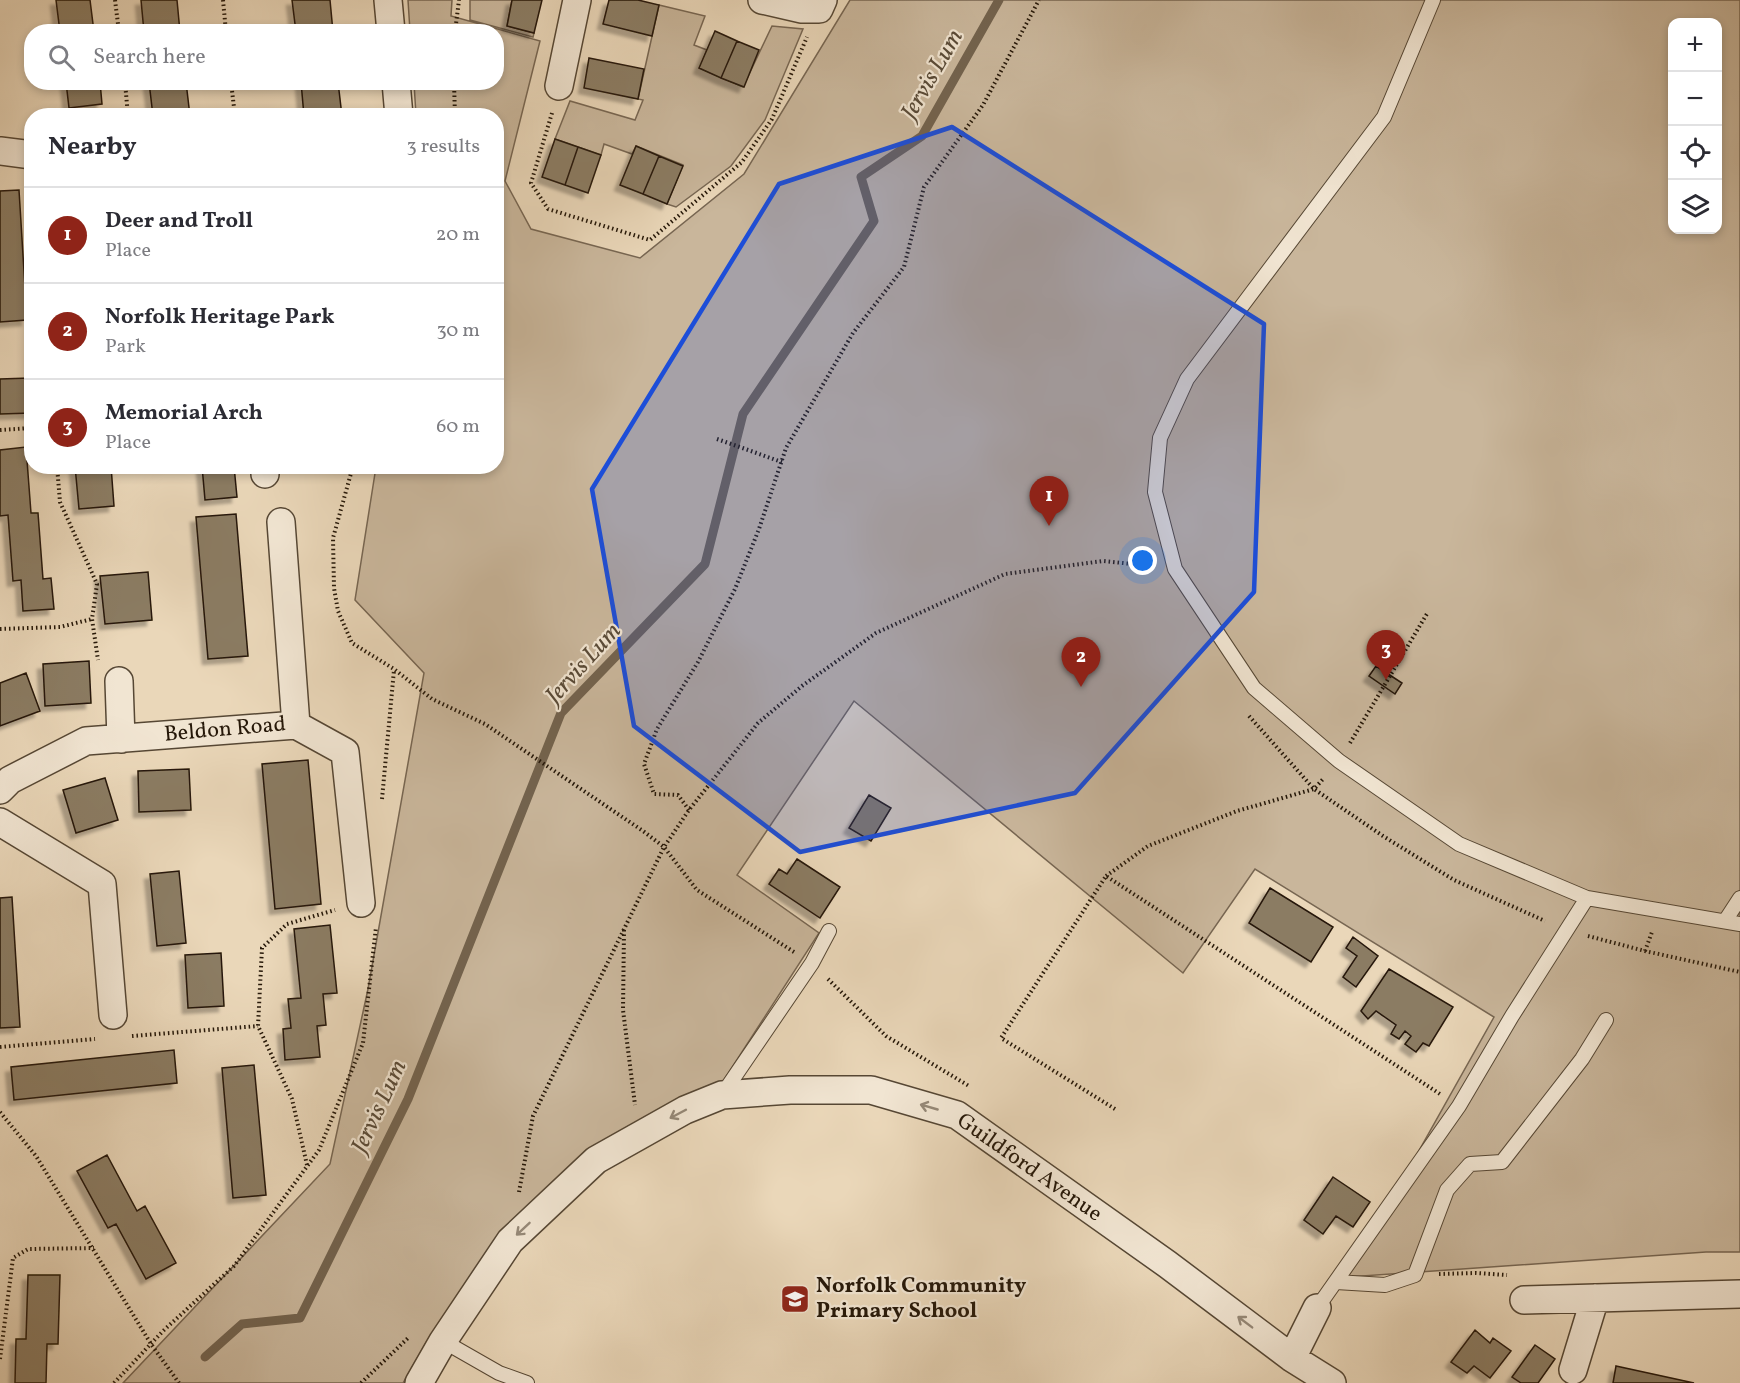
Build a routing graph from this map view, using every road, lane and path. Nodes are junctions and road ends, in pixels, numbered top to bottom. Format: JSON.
{"nodes":[{"id":1,"x":115,"y":0,"type":"edge"},
{"id":2,"x":223,"y":0,"type":"edge"},
{"id":3,"x":388,"y":0,"type":"edge"},
{"id":4,"x":459,"y":0,"type":"edge"},
{"id":5,"x":577,"y":0,"type":"edge"},
{"id":6,"x":762,"y":0,"type":"edge"},
{"id":7,"x":1039,"y":0,"type":"edge"},
{"id":8,"x":1433,"y":0,"type":"edge"},
{"id":9,"x":821,"y":5,"type":"edge"},
{"id":10,"x":118,"y":24,"type":"edge"},
{"id":11,"x":225,"y":24,"type":"edge"},
{"id":12,"x":390,"y":24,"type":"edge"},
{"id":13,"x":455,"y":24,"type":"edge"},
{"id":14,"x":559,"y":86,"type":"joint"},
{"id":15,"x":126,"y":90,"type":"edge"},
{"id":16,"x":232,"y":90,"type":"edge"},
{"id":17,"x":397,"y":90,"type":"edge"},
{"id":18,"x":454,"y":90,"type":"edge"},
{"id":19,"x":127,"y":108,"type":"edge"},
{"id":20,"x":234,"y":108,"type":"edge"},
{"id":21,"x":398,"y":108,"type":"edge"},
{"id":22,"x":455,"y":108,"type":"edge"},
{"id":23,"x":0,"y":151,"type":"edge"},
{"id":24,"x":24,"y":154,"type":"edge"},
{"id":25,"x":24,"y":428,"type":"edge"},
{"id":26,"x":0,"y":430,"type":"edge"},
{"id":27,"x":717,"y":439,"type":"dead end"},
{"id":28,"x":782,"y":462,"type":"junction"},
{"id":29,"x":58,"y":474,"type":"edge"},
{"id":30,"x":351,"y":474,"type":"edge"},
{"id":31,"x":281,"y":522,"type":"dead end"},
{"id":32,"x":1174,"y":569,"type":"junction"},
{"id":33,"x":1428,"y":612,"type":"dead end"},
{"id":34,"x":92,"y":619,"type":"junction"},
{"id":35,"x":0,"y":629,"type":"edge"},
{"id":36,"x":394,"y":669,"type":"junction"},
{"id":37,"x":119,"y":681,"type":"joint"},
{"id":38,"x":296,"y":725,"type":"junction"},
{"id":39,"x":122,"y":739,"type":"junction"},
{"id":40,"x":1339,"y":761,"type":"junction"},
{"id":41,"x":0,"y":790,"type":"edge"},
{"id":42,"x":382,"y":800,"type":"dead end"},
{"id":43,"x":689,"y":810,"type":"junction"},
{"id":44,"x":0,"y":822,"type":"edge"},
{"id":45,"x":643,"y":831,"type":"dead end"},
{"id":46,"x":1106,"y":876,"type":"junction"},
{"id":47,"x":1587,"y":898,"type":"junction"},
{"id":48,"x":1740,"y":898,"type":"edge"},
{"id":49,"x":361,"y":903,"type":"junction"},
{"id":50,"x":1725,"y":921,"type":"junction"},
{"id":51,"x":1740,"y":924,"type":"edge"},
{"id":52,"x":624,"y":928,"type":"junction"},
{"id":53,"x":829,"y":931,"type":"dead end"},
{"id":54,"x":112,"y":1016,"type":"dead end"},
{"id":55,"x":1606,"y":1020,"type":"dead end"},
{"id":56,"x":722,"y":1095,"type":"junction"},
{"id":57,"x":1459,"y":1106,"type":"junction"},
{"id":58,"x":1115,"y":1109,"type":"dead end"},
{"id":59,"x":0,"y":1112,"type":"edge"},
{"id":60,"x":641,"y":1135,"type":"junction"},
{"id":61,"x":307,"y":1166,"type":"junction"},
{"id":62,"x":518,"y":1196,"type":"dead end"},
{"id":63,"x":94,"y":1248,"type":"junction"},
{"id":64,"x":1414,"y":1275,"type":"junction"},
{"id":65,"x":1336,"y":1282,"type":"junction"},
{"id":66,"x":1740,"y":1294,"type":"edge"},
{"id":67,"x":1595,"y":1298,"type":"junction"},
{"id":68,"x":1524,"y":1300,"type":"joint"},
{"id":69,"x":1317,"y":1308,"type":"joint"},
{"id":70,"x":443,"y":1341,"type":"junction"},
{"id":71,"x":151,"y":1344,"type":"junction"},
{"id":72,"x":1292,"y":1358,"type":"junction"},
{"id":73,"x":0,"y":1359,"type":"edge"},
{"id":74,"x":1573,"y":1370,"type":"dead end"},
{"id":75,"x":114,"y":1383,"type":"edge"},
{"id":76,"x":178,"y":1383,"type":"edge"},
{"id":77,"x":419,"y":1383,"type":"edge"},
{"id":78,"x":527,"y":1383,"type":"edge"},
{"id":79,"x":1332,"y":1383,"type":"edge"}],
"edges":[{"from":1,"to":10,"type":"path"},
{"from":2,"to":11,"type":"path"},
{"from":3,"to":12,"type":"street"},
{"from":4,"to":13,"type":"path"},
{"from":5,"to":14,"type":"street"},
{"from":6,"to":9,"type":"street"},
{"from":7,"to":28,"type":"path"},
{"from":8,"to":32,"type":"lane"},
{"from":9,"to":14,"type":"path"},
{"from":15,"to":19,"type":"path"},
{"from":16,"to":20,"type":"path"},
{"from":17,"to":21,"type":"street"},
{"from":18,"to":22,"type":"path"},
{"from":23,"to":24,"type":"street"},
{"from":25,"to":26,"type":"path"},
{"from":27,"to":28,"type":"path"},
{"from":28,"to":43,"type":"path"},
{"from":29,"to":34,"type":"path"},
{"from":30,"to":36,"type":"path"},
{"from":31,"to":38,"type":"street","name":"Beldon Road"},
{"from":32,"to":40,"type":"lane"},
{"from":32,"to":43,"type":"path"},
{"from":33,"to":40,"type":"path"},
{"from":34,"to":35,"type":"path"},
{"from":34,"to":37,"type":"path"},
{"from":36,"to":42,"type":"path"},
{"from":36,"to":45,"type":"path"},
{"from":37,"to":39,"type":"street"},
{"from":38,"to":39,"type":"street","name":"Beldon Road"},
{"from":38,"to":49,"type":"street"},
{"from":39,"to":41,"type":"street","name":"Beldon Road"},
{"from":40,"to":46,"type":"path"},
{"from":40,"to":47,"type":"lane"},
{"from":43,"to":52,"type":"path"},
{"from":44,"to":54,"type":"street"},
{"from":46,"to":57,"type":"path"},
{"from":46,"to":58,"type":"path"},
{"from":47,"to":50,"type":"lane"},
{"from":47,"to":57,"type":"lane"},
{"from":48,"to":50,"type":"lane"},
{"from":49,"to":61,"type":"path"},
{"from":49,"to":61,"type":"path"},
{"from":50,"to":51,"type":"lane"},
{"from":52,"to":60,"type":"path"},
{"from":52,"to":62,"type":"path"},
{"from":53,"to":56,"type":"lane"},
{"from":55,"to":64,"type":"lane"},
{"from":56,"to":60,"type":"street","name":"Guildford Avenue","one_way":true},
{"from":72,"to":56,"type":"street","name":"Guildford Avenue","one_way":true},
{"from":57,"to":65,"type":"lane"},
{"from":59,"to":63,"type":"path"},
{"from":60,"to":70,"type":"street","name":"Guildford Avenue","one_way":true},
{"from":61,"to":71,"type":"path"},
{"from":63,"to":71,"type":"path"},
{"from":63,"to":73,"type":"path"},
{"from":64,"to":65,"type":"lane"},
{"from":64,"to":68,"type":"path"},
{"from":65,"to":69,"type":"lane"},
{"from":66,"to":67,"type":"street"},
{"from":67,"to":68,"type":"street"},
{"from":67,"to":74,"type":"street"},
{"from":69,"to":72,"type":"street"},
{"from":70,"to":77,"type":"street","name":"Guildford Avenue"},
{"from":70,"to":78,"type":"lane"},
{"from":71,"to":75,"type":"path"},
{"from":71,"to":76,"type":"path"},
{"from":72,"to":79,"type":"street","name":"Guildford Avenue"}]}
